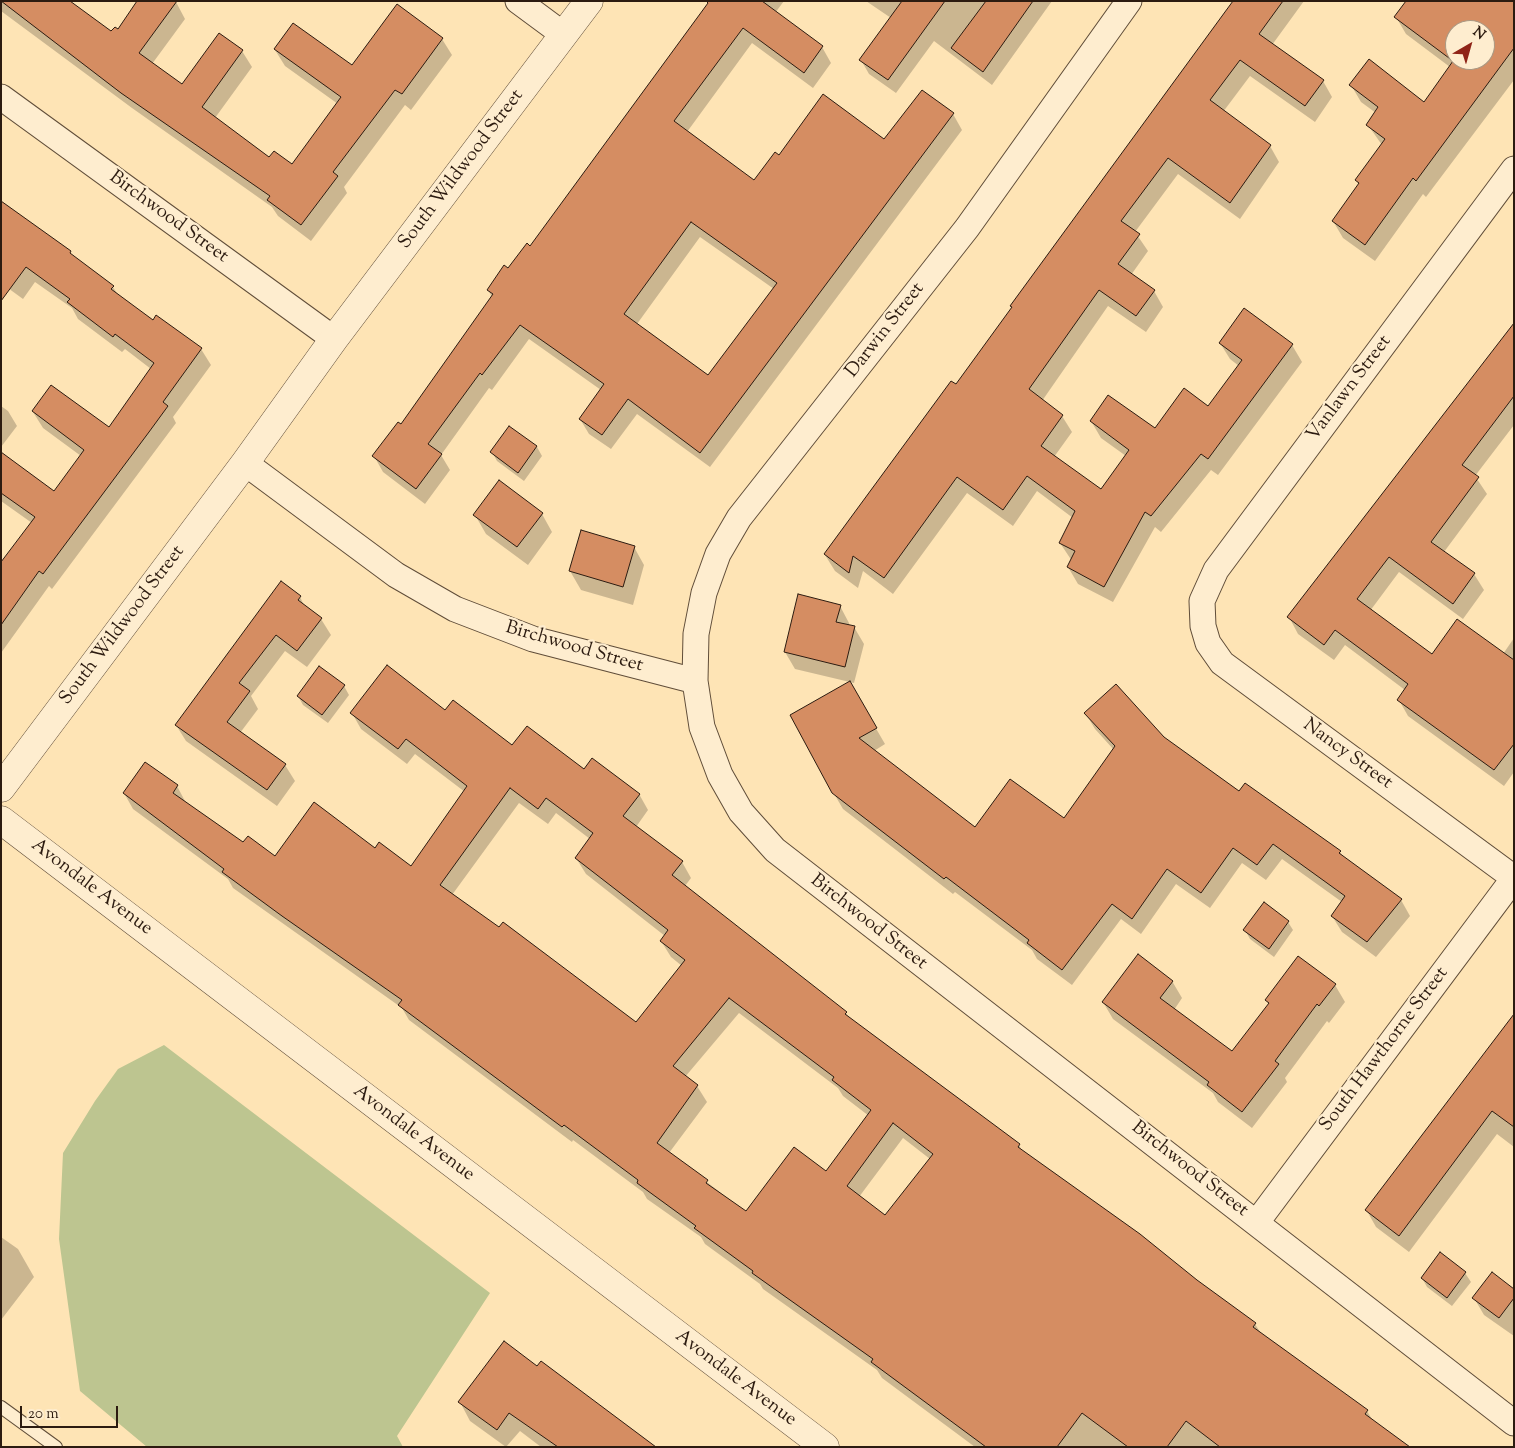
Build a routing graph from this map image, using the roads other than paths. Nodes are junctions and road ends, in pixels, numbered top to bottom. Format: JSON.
{"nodes":[{"id":1,"x":518,"y":1,"type":"edge"},
{"id":2,"x":589,"y":1,"type":"edge"},
{"id":3,"x":1129,"y":1,"type":"edge"},
{"id":4,"x":564,"y":35,"type":"junction"},
{"id":5,"x":3,"y":103,"type":"edge"},
{"id":6,"x":1514,"y":169,"type":"edge"},
{"id":7,"x":334,"y":339,"type":"junction"},
{"id":8,"x":245,"y":463,"type":"junction"},
{"id":9,"x":1202,"y":616,"type":"joint"},
{"id":10,"x":694,"y":681,"type":"junction"},
{"id":11,"x":1,"y":788,"type":"edge"},
{"id":12,"x":1,"y":820,"type":"edge"},
{"id":13,"x":1514,"y":878,"type":"edge"},
{"id":14,"x":1257,"y":1222,"type":"junction"},
{"id":15,"x":1,"y":1406,"type":"edge"},
{"id":16,"x":1514,"y":1423,"type":"edge"},
{"id":17,"x":56,"y":1447,"type":"edge"},
{"id":18,"x":824,"y":1447,"type":"edge"}],
"edges":[{"from":1,"to":4,"type":"street"},
{"from":2,"to":4,"type":"street","name":"South Wildwood Street"},
{"from":3,"to":10,"type":"street","name":"Darwin Street"},
{"from":4,"to":7,"type":"street","name":"South Wildwood Street"},
{"from":5,"to":7,"type":"street","name":"Birchwood Street"},
{"from":6,"to":9,"type":"street","name":"Vanlawn Street"},
{"from":7,"to":8,"type":"street","name":"South Wildwood Street"},
{"from":8,"to":10,"type":"street","name":"Birchwood Street"},
{"from":8,"to":11,"type":"street","name":"South Wildwood Street"},
{"from":9,"to":13,"type":"street","name":"Nancy Street"},
{"from":10,"to":14,"type":"street","name":"Birchwood Street"},
{"from":12,"to":18,"type":"street","name":"Avondale Avenue"},
{"from":13,"to":14,"type":"street","name":"South Hawthorne Street"},
{"from":14,"to":16,"type":"street","name":"Birchwood Street"},
{"from":15,"to":17,"type":"lane"}]}
